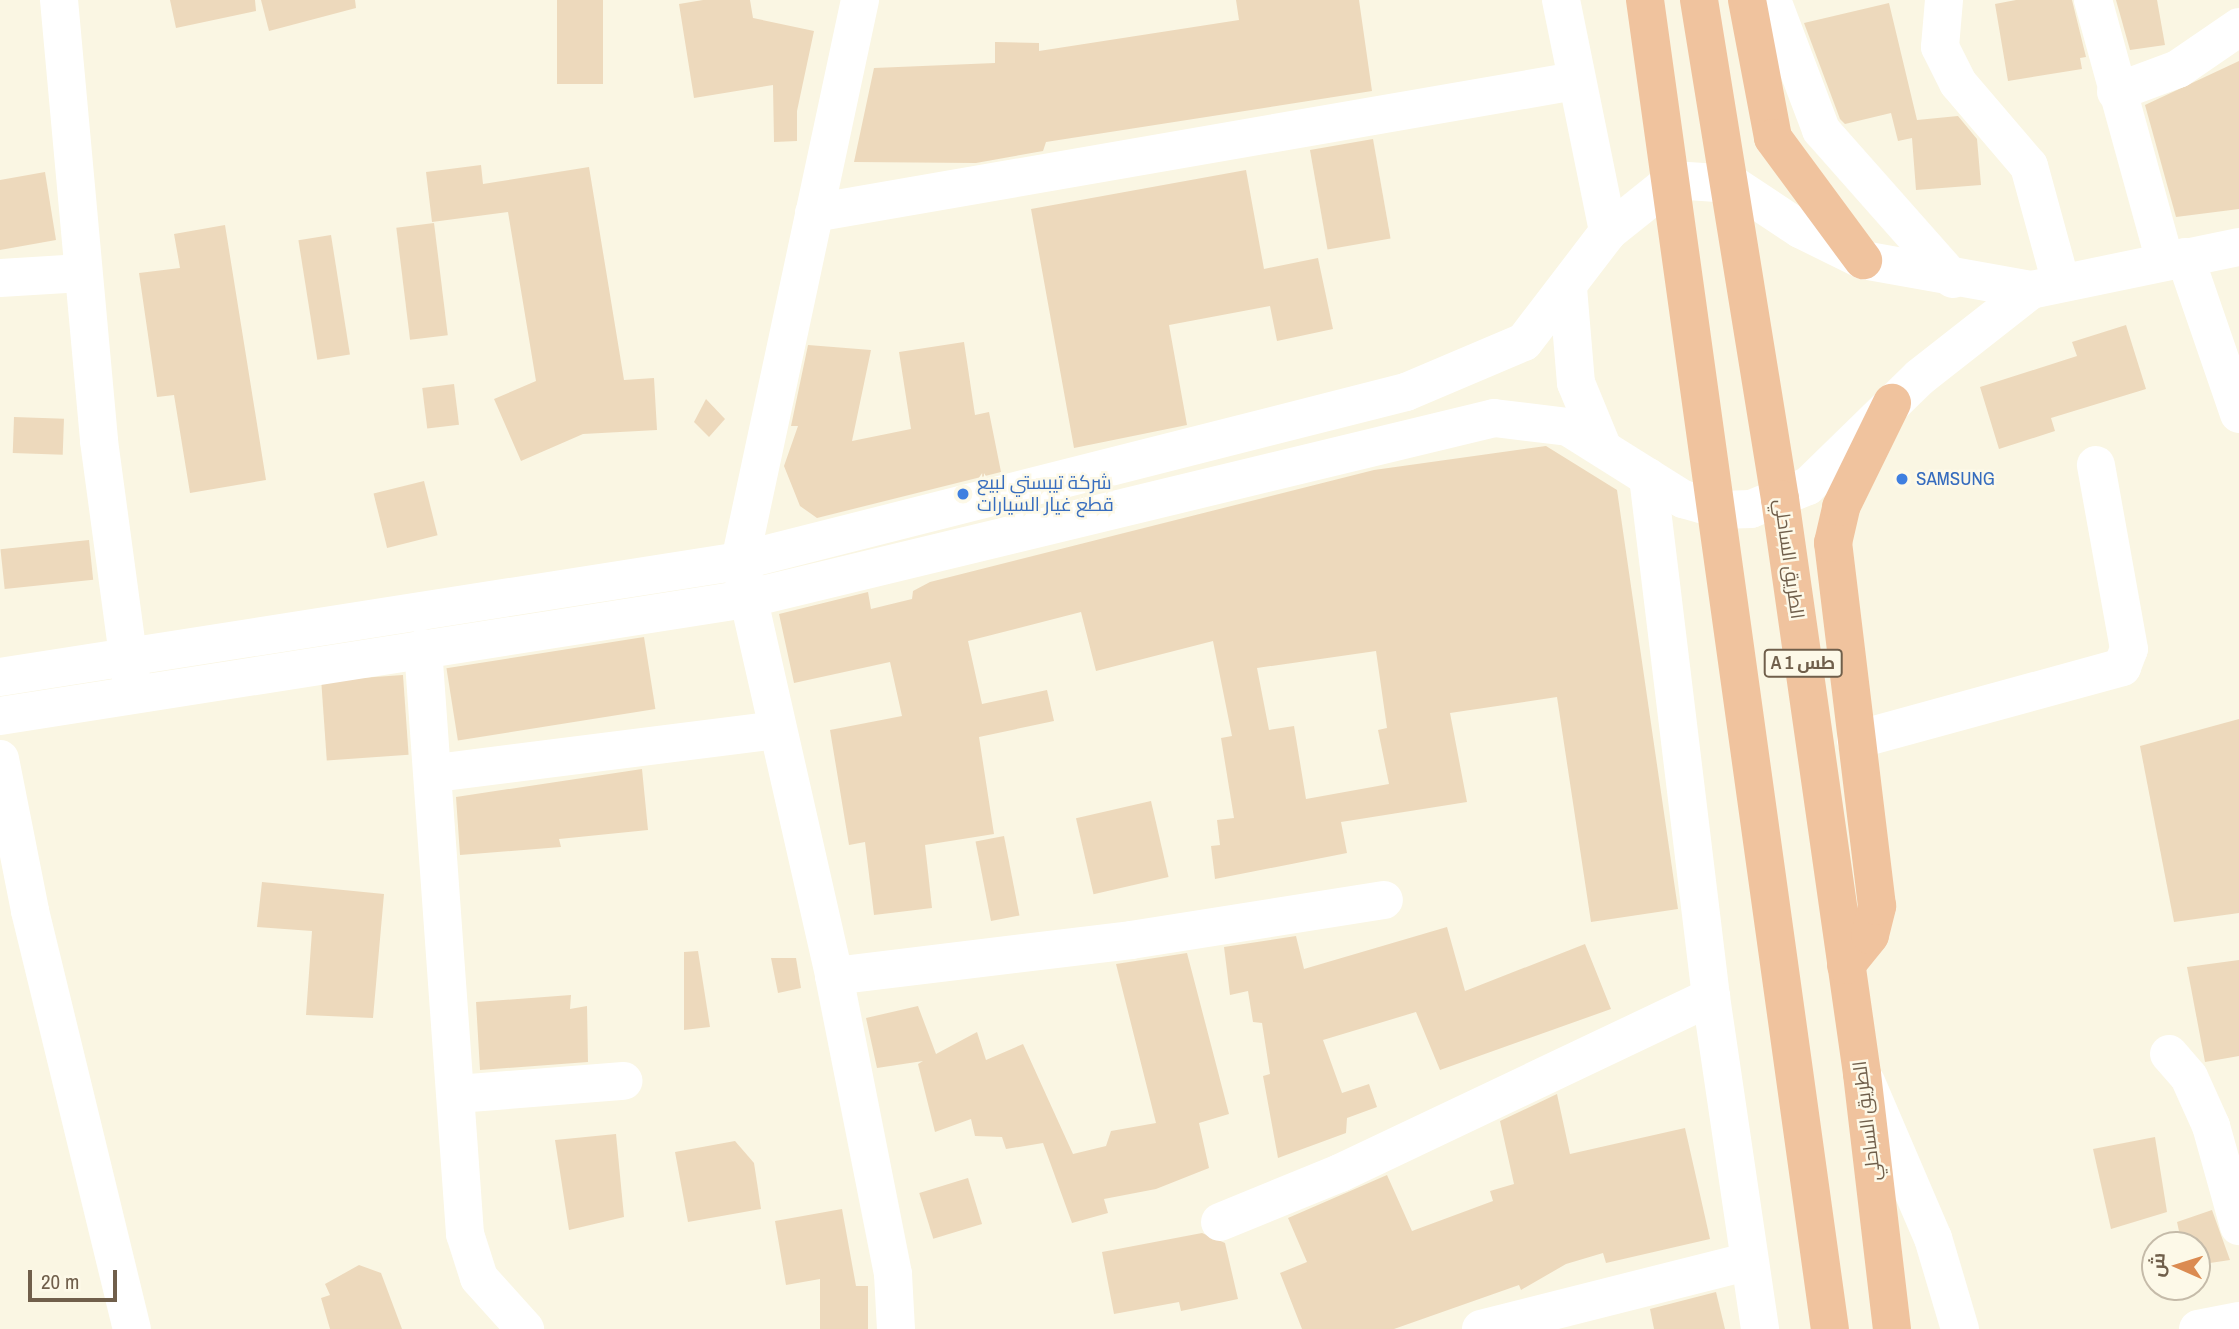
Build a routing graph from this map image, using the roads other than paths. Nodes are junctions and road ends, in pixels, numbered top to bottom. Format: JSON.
{"nodes":[{"id":1,"x":59,"y":0,"type":"edge"},
{"id":2,"x":860,"y":0,"type":"edge"},
{"id":3,"x":1561,"y":0,"type":"edge"},
{"id":4,"x":1646,"y":0,"type":"edge"},
{"id":5,"x":1699,"y":0,"type":"edge"},
{"id":6,"x":1747,"y":0,"type":"edge"},
{"id":7,"x":1772,"y":0,"type":"edge"},
{"id":8,"x":1944,"y":0,"type":"edge"},
{"id":9,"x":2093,"y":0,"type":"edge"},
{"id":10,"x":2239,"y":27,"type":"edge"},
{"id":11,"x":1575,"y":81,"type":"junction"},
{"id":12,"x":2116,"y":92,"type":"junction"},
{"id":13,"x":1673,"y":180,"type":"junction"},
{"id":14,"x":1732,"y":184,"type":"junction"},
{"id":15,"x":814,"y":214,"type":"junction"},
{"id":16,"x":1608,"y":232,"type":"junction"},
{"id":17,"x":2239,"y":247,"type":"edge"},
{"id":18,"x":2175,"y":259,"type":"junction"},
{"id":19,"x":1863,"y":260,"type":"junction"},
{"id":20,"x":82,"y":273,"type":"junction"},
{"id":21,"x":0,"y":278,"type":"edge"},
{"id":22,"x":1953,"y":279,"type":"junction"},
{"id":23,"x":2046,"y":287,"type":"junction"},
{"id":24,"x":1568,"y":288,"type":"junction"},
{"id":25,"x":2235,"y":394,"type":"edge"},
{"id":26,"x":1892,"y":403,"type":"junction"},
{"id":27,"x":1602,"y":446,"type":"junction"},
{"id":28,"x":2095,"y":465,"type":"dead end"},
{"id":29,"x":1648,"y":477,"type":"junction"},
{"id":30,"x":1780,"y":499,"type":"junction"},
{"id":31,"x":1721,"y":510,"type":"junction"},
{"id":32,"x":740,"y":561,"type":"junction"},
{"id":33,"x":746,"y":599,"type":"junction"},
{"id":34,"x":423,"y":648,"type":"junction"},
{"id":35,"x":0,"y":677,"type":"edge"},
{"id":36,"x":131,"y":679,"type":"junction"},
{"id":37,"x":0,"y":716,"type":"edge"},
{"id":38,"x":775,"y":730,"type":"junction"},
{"id":39,"x":1856,"y":740,"type":"junction"},
{"id":40,"x":0,"y":760,"type":"edge"},
{"id":41,"x":436,"y":773,"type":"junction"},
{"id":42,"x":1384,"y":901,"type":"dead end"},
{"id":43,"x":1846,"y":965,"type":"junction"},
{"id":44,"x":834,"y":976,"type":"junction"},
{"id":45,"x":1710,"y":997,"type":"junction"},
{"id":46,"x":2169,"y":1054,"type":"dead end"},
{"id":47,"x":1862,"y":1074,"type":"junction"},
{"id":48,"x":623,"y":1081,"type":"dead end"},
{"id":49,"x":457,"y":1094,"type":"junction"},
{"id":50,"x":1220,"y":1222,"type":"dead end"},
{"id":51,"x":2239,"y":1226,"type":"edge"},
{"id":52,"x":1750,"y":1262,"type":"junction"},
{"id":53,"x":2239,"y":1321,"type":"edge"},
{"id":54,"x":132,"y":1329,"type":"edge"},
{"id":55,"x":524,"y":1329,"type":"edge"},
{"id":56,"x":896,"y":1329,"type":"edge"},
{"id":57,"x":1481,"y":1329,"type":"edge"},
{"id":58,"x":1760,"y":1329,"type":"edge"},
{"id":59,"x":1830,"y":1329,"type":"edge"},
{"id":60,"x":1892,"y":1329,"type":"edge"},
{"id":61,"x":1960,"y":1329,"type":"edge"},
{"id":62,"x":2198,"y":1329,"type":"edge"}],
"edges":[{"from":1,"to":20,"type":"street"},
{"from":2,"to":15,"type":"street"},
{"from":3,"to":11,"type":"street"},
{"from":4,"to":13,"type":"highway","number":"A 1 طس"},
{"from":5,"to":14,"type":"highway","name":"الطريق الساحلي","number":"A 1 طس"},
{"from":6,"to":19,"type":"highway"},
{"from":7,"to":22,"type":"street"},
{"from":8,"to":23,"type":"street"},
{"from":9,"to":12,"type":"street"},
{"from":10,"to":12,"type":"street"},
{"from":11,"to":15,"type":"street"},
{"from":11,"to":16,"type":"street"},
{"from":12,"to":18,"type":"street"},
{"from":13,"to":14,"type":"street"},
{"from":13,"to":16,"type":"street"},
{"from":13,"to":31,"type":"highway","number":"A 1 طس"},
{"from":14,"to":19,"type":"street"},
{"from":14,"to":30,"type":"highway","name":"الطريق الساحلي","number":"A 1 طس"},
{"from":15,"to":32,"type":"street"},
{"from":16,"to":24,"type":"street"},
{"from":17,"to":18,"type":"street"},
{"from":18,"to":23,"type":"street"},
{"from":18,"to":25,"type":"street"},
{"from":19,"to":22,"type":"street"},
{"from":20,"to":21,"type":"street"},
{"from":20,"to":36,"type":"street"},
{"from":22,"to":23,"type":"street"},
{"from":23,"to":26,"type":"street"},
{"from":24,"to":27,"type":"street"},
{"from":24,"to":32,"type":"street"},
{"from":26,"to":30,"type":"street"},
{"from":26,"to":39,"type":"highway"},
{"from":27,"to":29,"type":"street"},
{"from":27,"to":33,"type":"street"},
{"from":28,"to":39,"type":"street"},
{"from":29,"to":31,"type":"street"},
{"from":29,"to":45,"type":"street"},
{"from":30,"to":31,"type":"street"},
{"from":30,"to":43,"type":"highway","name":"الطريق الساحلي","number":"A 1 طس"},
{"from":31,"to":59,"type":"highway","number":"A 1 طس"},
{"from":32,"to":33,"type":"street"},
{"from":32,"to":36,"type":"street"},
{"from":33,"to":34,"type":"street"},
{"from":33,"to":38,"type":"street"},
{"from":34,"to":36,"type":"street"},
{"from":34,"to":41,"type":"street"},
{"from":35,"to":36,"type":"street"},
{"from":36,"to":37,"type":"street"},
{"from":38,"to":41,"type":"street"},
{"from":38,"to":44,"type":"street"},
{"from":39,"to":43,"type":"highway"},
{"from":40,"to":54,"type":"street"},
{"from":41,"to":49,"type":"street"},
{"from":42,"to":44,"type":"street"},
{"from":43,"to":47,"type":"highway","name":"الطريق الساحلي","number":"A 1 طس"},
{"from":44,"to":56,"type":"street"},
{"from":45,"to":50,"type":"street"},
{"from":45,"to":52,"type":"street"},
{"from":46,"to":51,"type":"street"},
{"from":47,"to":60,"type":"highway","name":"الطريق الساحلي","number":"A 1 طس"},
{"from":47,"to":61,"type":"street"},
{"from":48,"to":49,"type":"street"},
{"from":49,"to":55,"type":"street"},
{"from":52,"to":57,"type":"street"},
{"from":52,"to":58,"type":"street"},
{"from":53,"to":62,"type":"street"}]}
